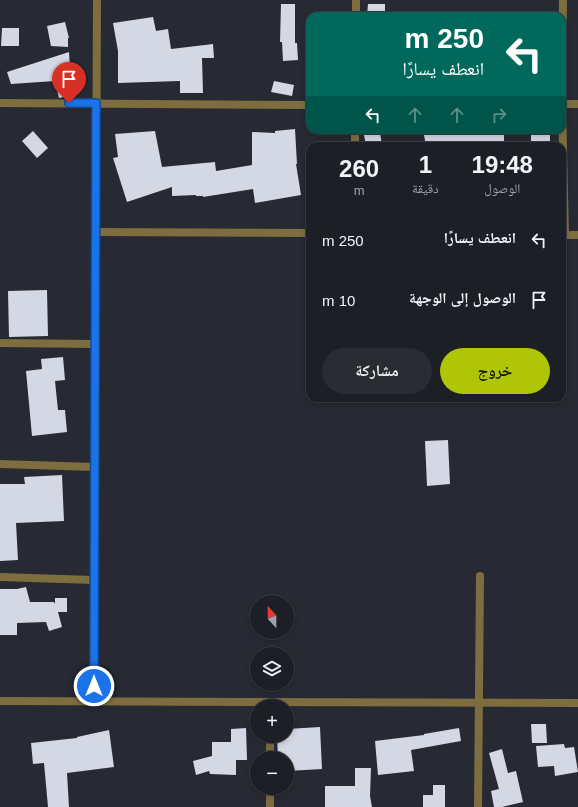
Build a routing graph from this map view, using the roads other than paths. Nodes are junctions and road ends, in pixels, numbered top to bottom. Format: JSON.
{"nodes":[{"id":1,"x":97,"y":0,"type":"edge"},
{"id":2,"x":356,"y":0,"type":"edge"},
{"id":3,"x":563,"y":0,"type":"edge"},
{"id":4,"x":356,"y":12,"type":"edge"},
{"id":5,"x":563,"y":12,"type":"edge"},
{"id":6,"x":0,"y":103,"type":"edge"},
{"id":7,"x":96,"y":103,"type":"junction"},
{"id":8,"x":566,"y":104,"type":"edge"},
{"id":9,"x":578,"y":104,"type":"edge"},
{"id":10,"x":306,"y":105,"type":"edge"},
{"id":11,"x":96,"y":232,"type":"junction"},
{"id":12,"x":306,"y":233,"type":"edge"},
{"id":13,"x":566,"y":235,"type":"edge"},
{"id":14,"x":578,"y":235,"type":"edge"},
{"id":15,"x":0,"y":343,"type":"edge"},
{"id":16,"x":95,"y":344,"type":"junction"},
{"id":17,"x":0,"y":464,"type":"edge"},
{"id":18,"x":95,"y":467,"type":"junction"},
{"id":19,"x":480,"y":576,"type":"dead end"},
{"id":20,"x":0,"y":577,"type":"edge"},
{"id":21,"x":94,"y":580,"type":"junction"},
{"id":22,"x":0,"y":701,"type":"edge"},
{"id":23,"x":94,"y":701,"type":"junction"},
{"id":24,"x":479,"y":703,"type":"junction"},
{"id":25,"x":578,"y":703,"type":"edge"},
{"id":26,"x":250,"y":704,"type":"edge"},
{"id":27,"x":294,"y":704,"type":"edge"},
{"id":28,"x":270,"y":795,"type":"edge"},
{"id":29,"x":270,"y":807,"type":"edge"},
{"id":30,"x":478,"y":807,"type":"edge"}],
"edges":[{"from":1,"to":7,"type":"street"},
{"from":2,"to":4,"type":"street"},
{"from":3,"to":5,"type":"street"},
{"from":6,"to":7,"type":"street"},
{"from":7,"to":10,"type":"street"},
{"from":7,"to":11,"type":"street"},
{"from":8,"to":9,"type":"street"},
{"from":11,"to":12,"type":"street"},
{"from":11,"to":16,"type":"street"},
{"from":13,"to":14,"type":"street"},
{"from":15,"to":16,"type":"street"},
{"from":16,"to":18,"type":"street"},
{"from":17,"to":18,"type":"street"},
{"from":18,"to":21,"type":"street"},
{"from":19,"to":24,"type":"street"},
{"from":20,"to":21,"type":"street"},
{"from":21,"to":23,"type":"street"},
{"from":22,"to":23,"type":"street"},
{"from":23,"to":26,"type":"street"},
{"from":24,"to":25,"type":"street"},
{"from":24,"to":27,"type":"street"},
{"from":24,"to":30,"type":"street"},
{"from":28,"to":29,"type":"street"}]}
